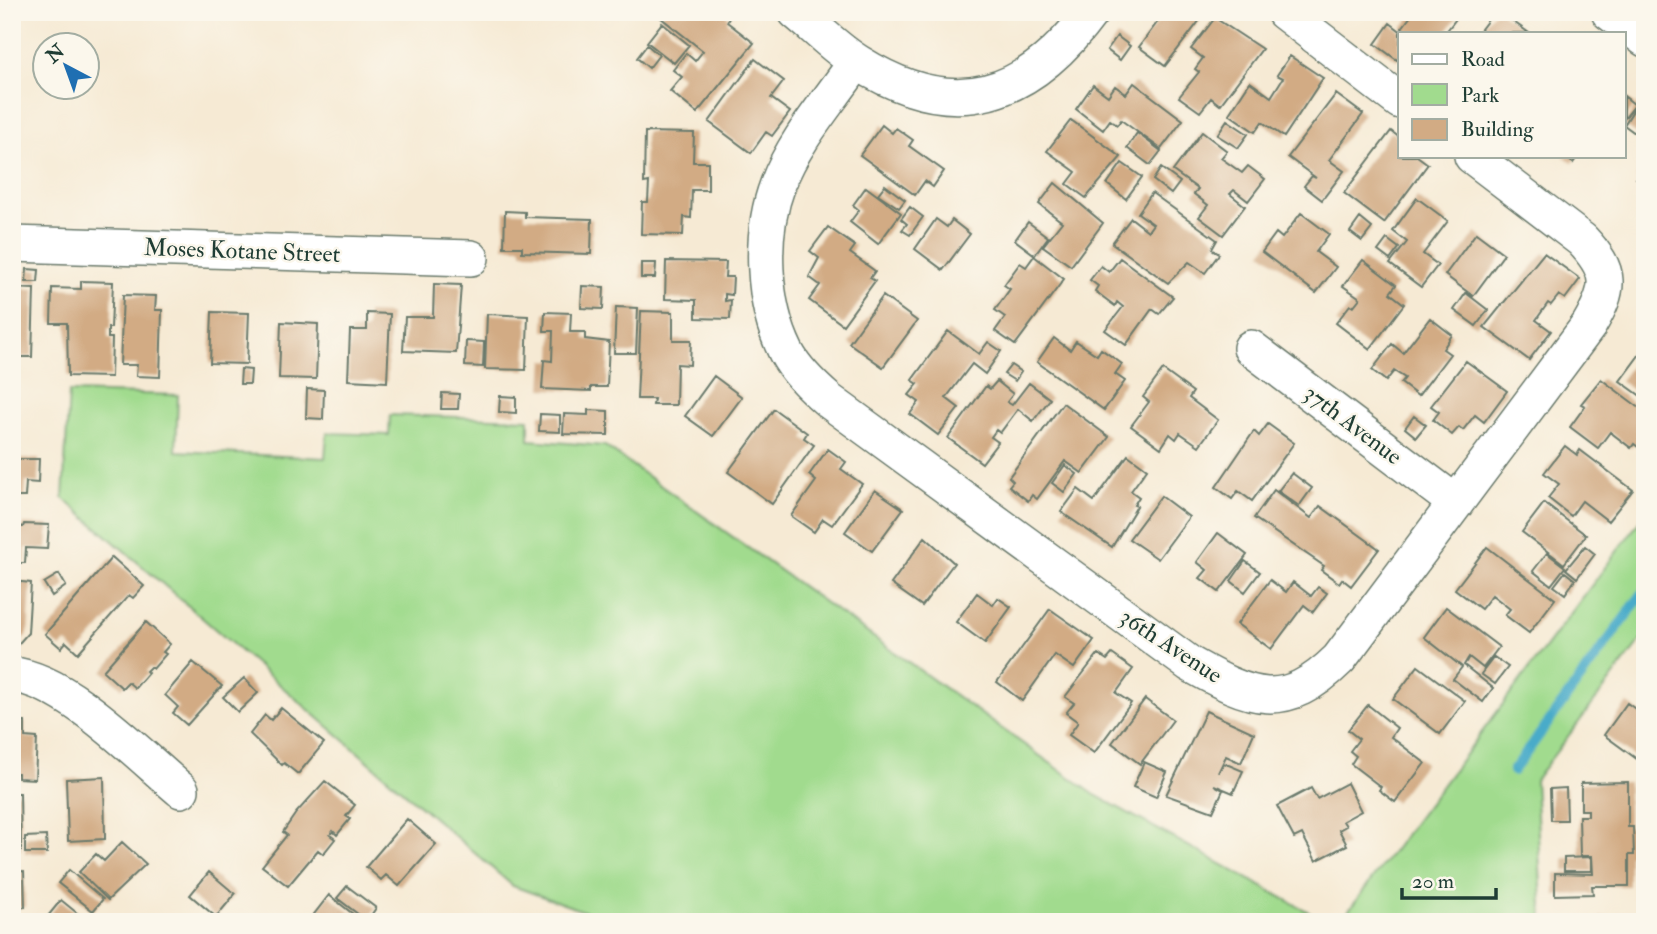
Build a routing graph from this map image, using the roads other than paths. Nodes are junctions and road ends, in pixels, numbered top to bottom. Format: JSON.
{"nodes":[{"id":1,"x":796,"y":12,"type":"edge"},
{"id":2,"x":1091,"y":12,"type":"edge"},
{"id":3,"x":1284,"y":12,"type":"edge"},
{"id":4,"x":1609,"y":12,"type":"edge"},
{"id":5,"x":1645,"y":39,"type":"edge"},
{"id":6,"x":856,"y":62,"type":"junction"},
{"id":7,"x":1398,"y":99,"type":"edge"},
{"id":8,"x":1475,"y":158,"type":"edge"},
{"id":9,"x":12,"y":244,"type":"edge"},
{"id":10,"x":471,"y":258,"type":"dead end"},
{"id":11,"x":1251,"y":348,"type":"dead end"},
{"id":12,"x":1456,"y":503,"type":"junction"},
{"id":13,"x":12,"y":675,"type":"edge"},
{"id":14,"x":181,"y":790,"type":"dead end"}],
"edges":[{"from":1,"to":6,"type":"street"},
{"from":2,"to":6,"type":"street"},
{"from":3,"to":7,"type":"street"},
{"from":4,"to":5,"type":"street"},
{"from":6,"to":12,"type":"street","name":"36th Avenue"},
{"from":8,"to":12,"type":"street","name":"36th Avenue"},
{"from":9,"to":10,"type":"street","name":"Moses Kotane Street"},
{"from":11,"to":12,"type":"street","name":"37th Avenue"},
{"from":13,"to":14,"type":"street"}]}
